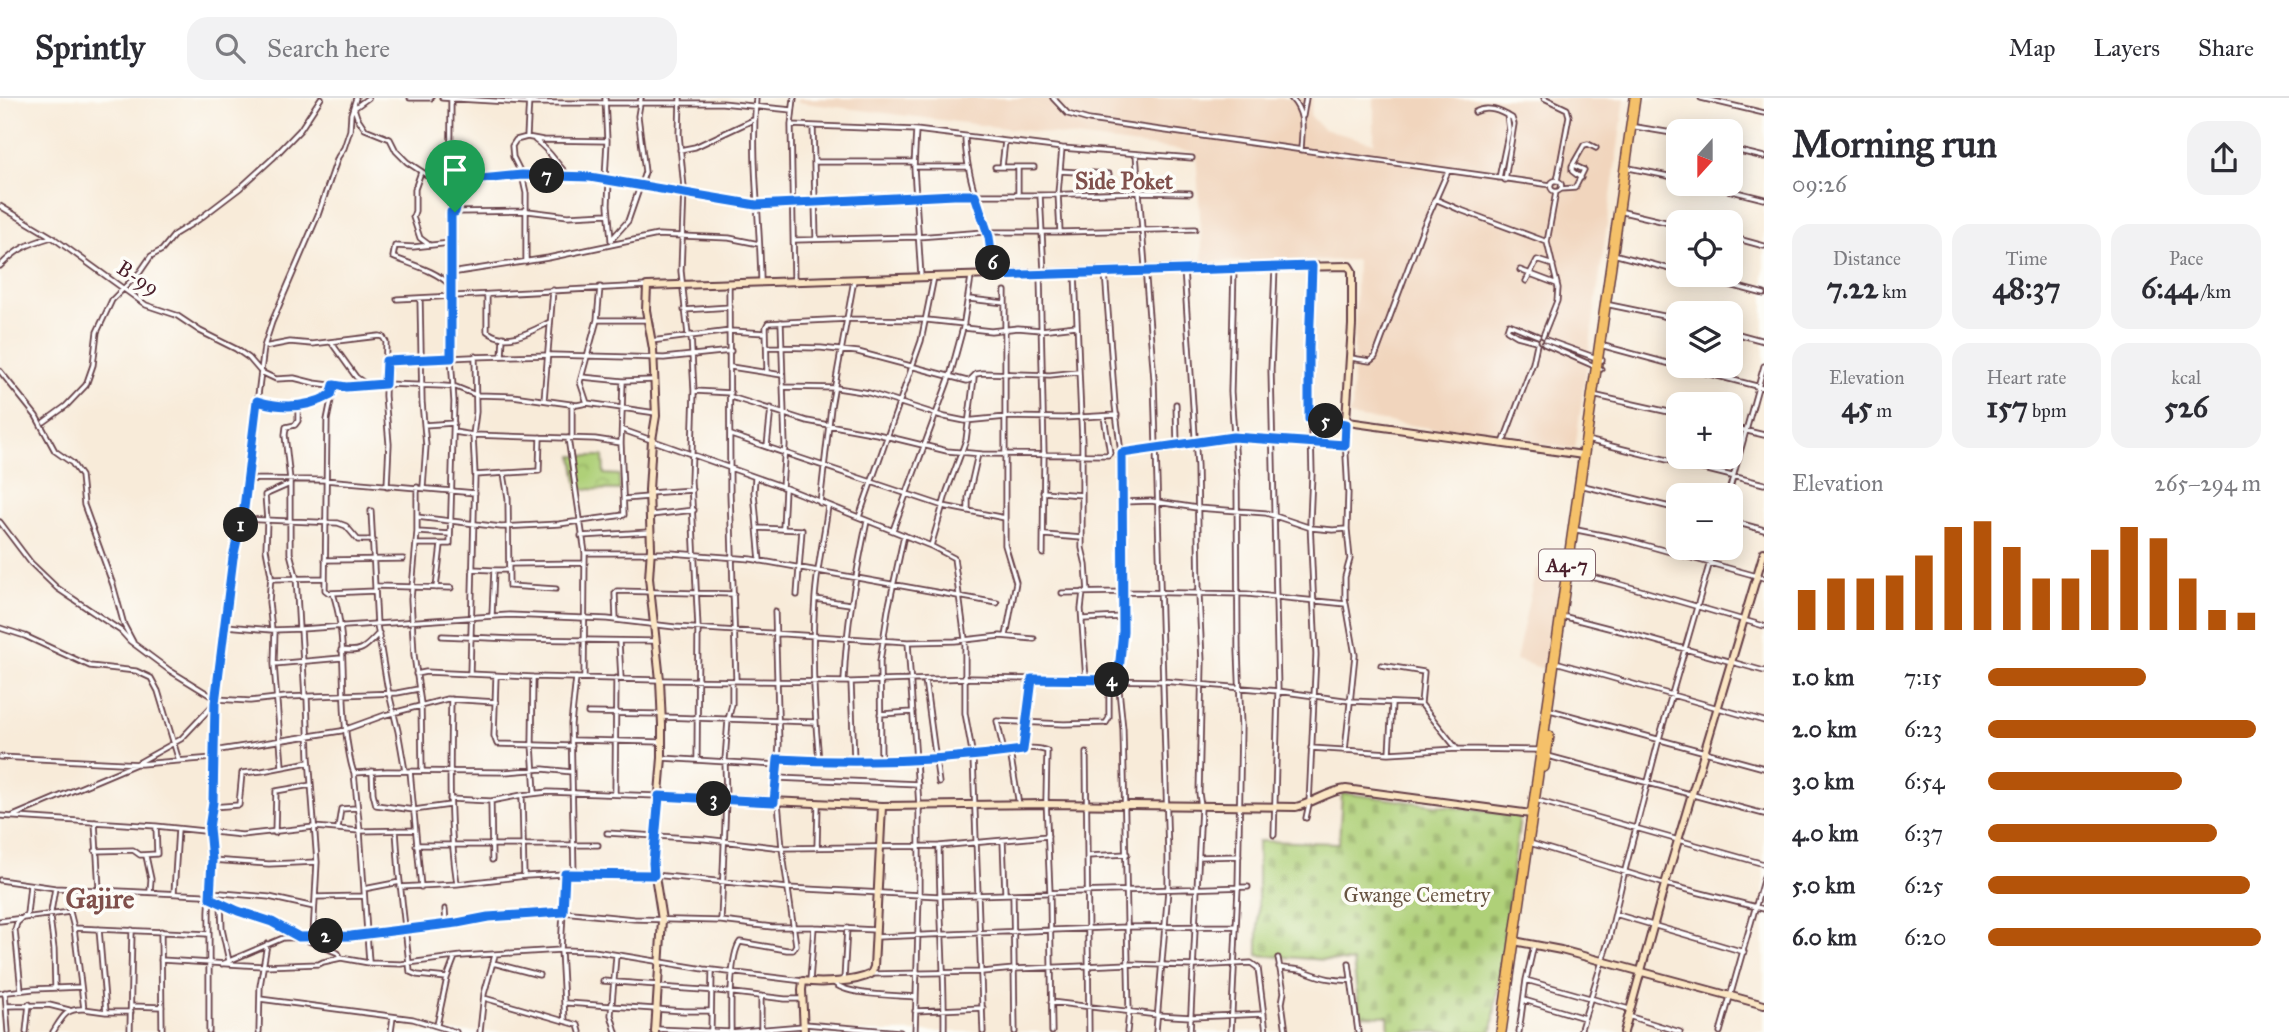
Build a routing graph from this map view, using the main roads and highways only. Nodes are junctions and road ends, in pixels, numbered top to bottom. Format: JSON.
{"nodes":[{"id":1,"x":1637,"y":98,"type":"edge"},
{"id":2,"x":1599,"y":363,"type":"junction"},
{"id":3,"x":1583,"y":455,"type":"junction"},
{"id":4,"x":1764,"y":552,"type":"edge"},
{"id":5,"x":1760,"y":577,"type":"edge"},
{"id":6,"x":1550,"y":710,"type":"junction"},
{"id":7,"x":1543,"y":753,"type":"junction"},
{"id":8,"x":659,"y":796,"type":"junction"},
{"id":9,"x":882,"y":806,"type":"junction"},
{"id":10,"x":1531,"y":814,"type":"junction"},
{"id":11,"x":1517,"y":941,"type":"junction"},
{"id":12,"x":1641,"y":971,"type":"junction"},
{"id":13,"x":1764,"y":1005,"type":"edge"},
{"id":14,"x":803,"y":1027,"type":"edge"},
{"id":15,"x":655,"y":1030,"type":"edge"},
{"id":16,"x":1501,"y":1032,"type":"edge"},
{"id":17,"x":1507,"y":1032,"type":"edge"},
{"id":18,"x":1624,"y":1032,"type":"edge"}],
"edges":[{"from":1,"to":2,"type":"highway","number":"A4-7"},
{"from":1,"to":2,"type":"highway","number":"A4-7"},
{"from":2,"to":3,"type":"highway","number":"A4-7"},
{"from":2,"to":6,"type":"highway","number":"A4-7"},
{"from":3,"to":6,"type":"highway","number":"A4-7"},
{"from":3,"to":8,"type":"main road"},
{"from":4,"to":5,"type":"main road"},
{"from":5,"to":12,"type":"main road"},
{"from":6,"to":7,"type":"highway","number":"A4-7"},
{"from":7,"to":10,"type":"highway","number":"A4-7"},
{"from":7,"to":11,"type":"highway","number":"A4-7"},
{"from":8,"to":9,"type":"main road"},
{"from":8,"to":15,"type":"main road"},
{"from":9,"to":10,"type":"main road"},
{"from":9,"to":14,"type":"main road"},
{"from":10,"to":11,"type":"highway","number":"A4-7"},
{"from":11,"to":12,"type":"main road"},
{"from":11,"to":16,"type":"highway","number":"A4-7"},
{"from":11,"to":17,"type":"highway","number":"A4-7"},
{"from":12,"to":13,"type":"main road"},
{"from":12,"to":18,"type":"main road"}]}
